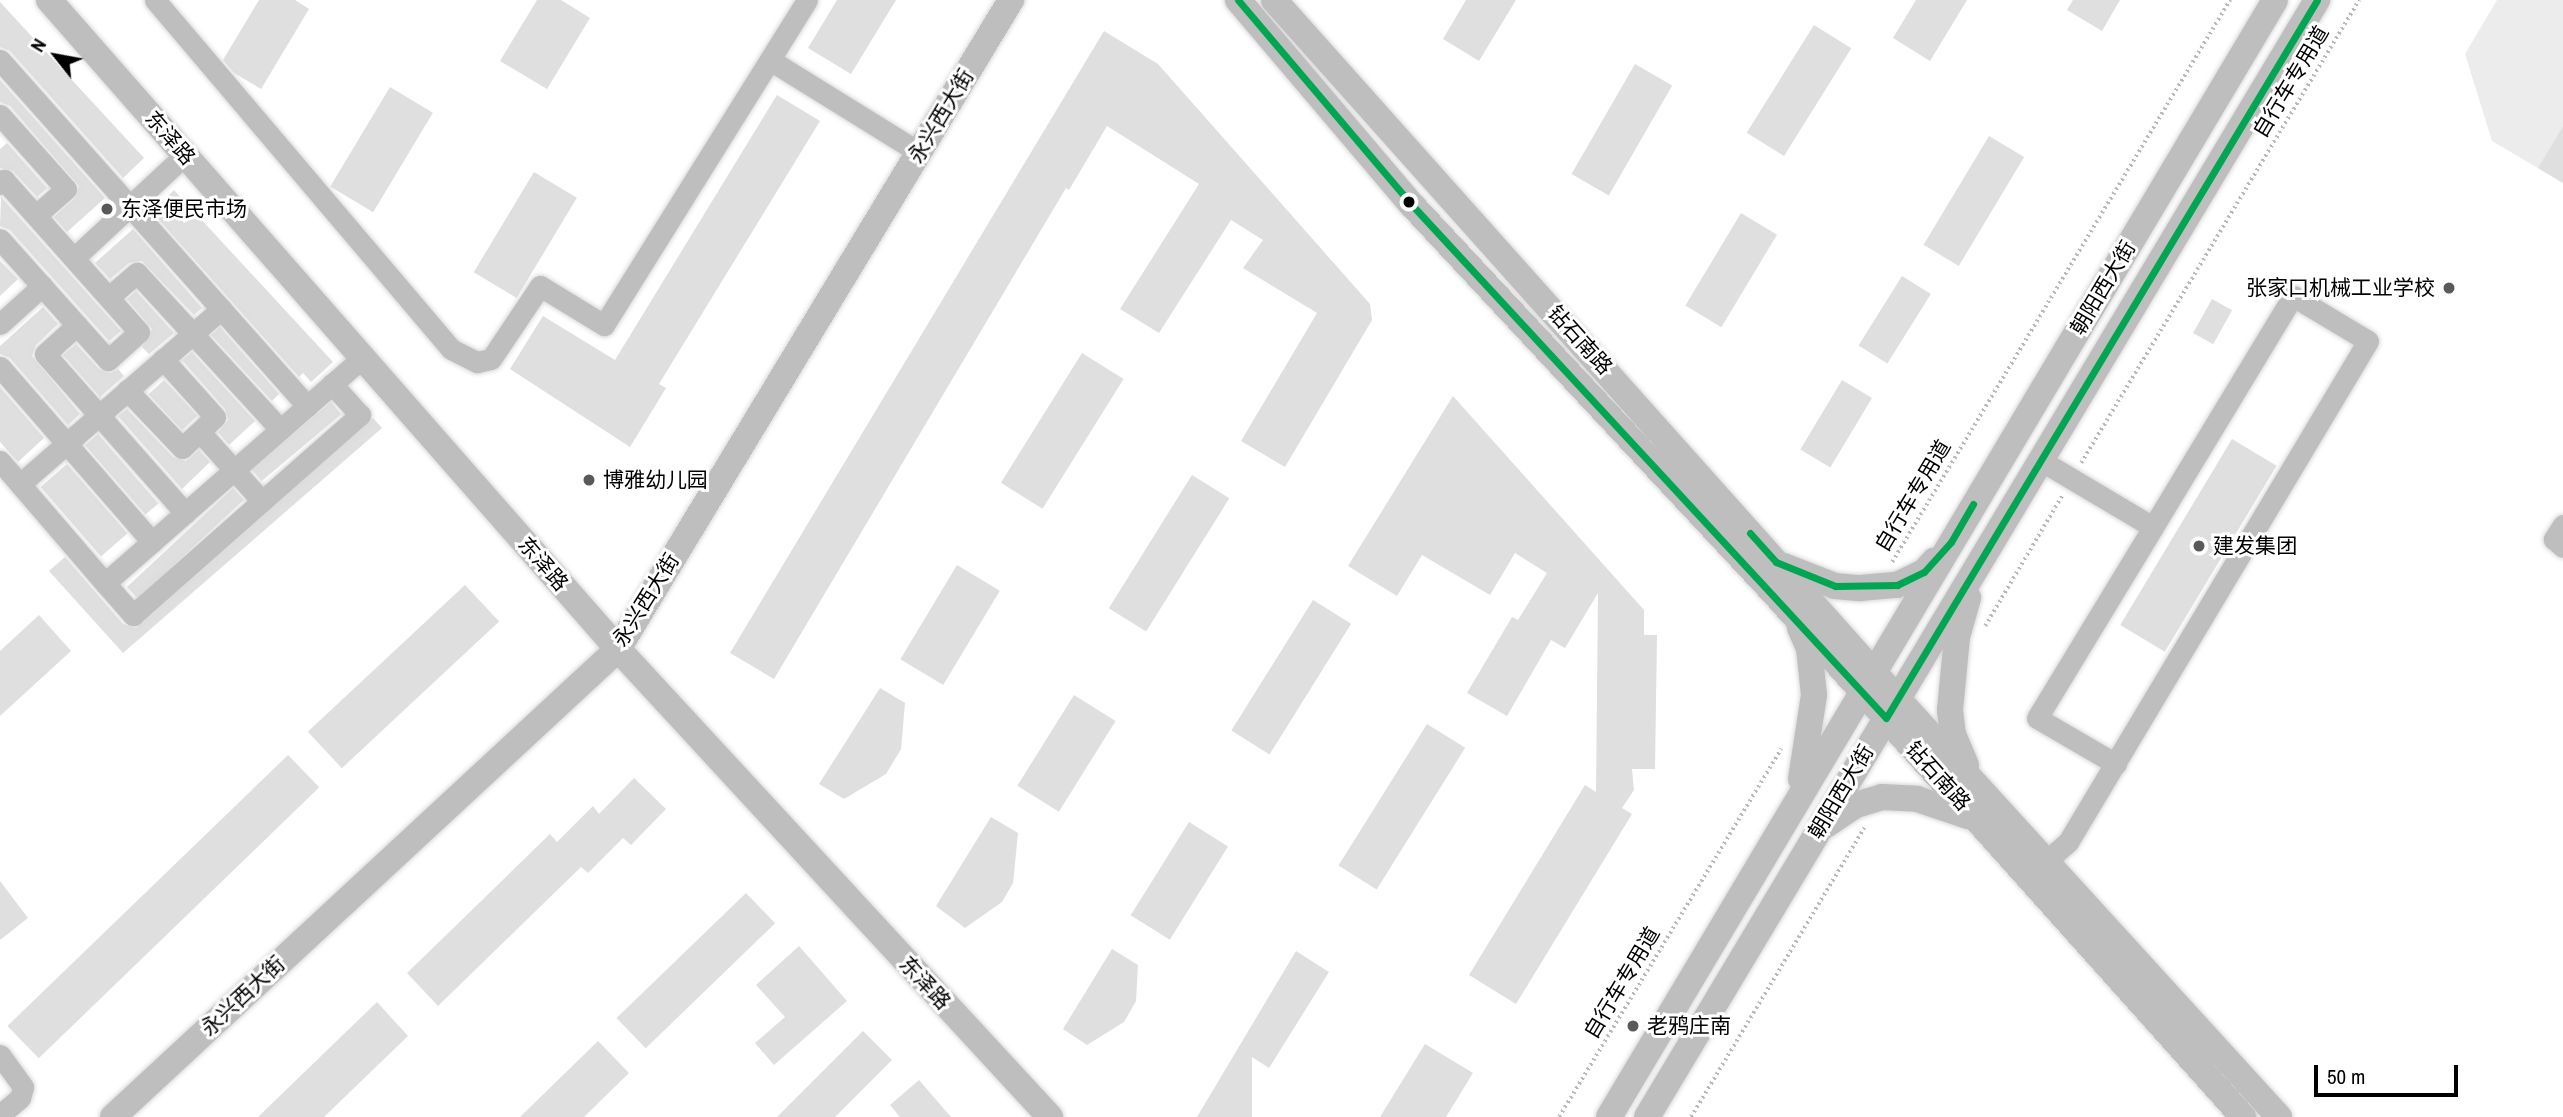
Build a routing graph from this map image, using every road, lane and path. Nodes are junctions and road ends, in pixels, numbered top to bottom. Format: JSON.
{"nodes":[{"id":1,"x":49,"y":0,"type":"edge"},
{"id":2,"x":155,"y":0,"type":"edge"},
{"id":3,"x":807,"y":0,"type":"edge"},
{"id":4,"x":1011,"y":0,"type":"edge"},
{"id":5,"x":1238,"y":0,"type":"edge"},
{"id":6,"x":1274,"y":0,"type":"edge"},
{"id":7,"x":2230,"y":0,"type":"edge"},
{"id":8,"x":2275,"y":0,"type":"edge"},
{"id":9,"x":2318,"y":0,"type":"edge"},
{"id":10,"x":2359,"y":0,"type":"edge"},
{"id":11,"x":0,"y":60,"type":"edge"},
{"id":12,"x":770,"y":60,"type":"junction"},
{"id":13,"x":37,"y":102,"type":"junction"},
{"id":14,"x":4,"y":126,"type":"edge"},
{"id":15,"x":920,"y":153,"type":"junction"},
{"id":16,"x":185,"y":155,"type":"junction"},
{"id":17,"x":0,"y":184,"type":"edge"},
{"id":18,"x":130,"y":206,"type":"junction"},
{"id":19,"x":36,"y":215,"type":"junction"},
{"id":20,"x":1,"y":243,"type":"edge"},
{"id":21,"x":74,"y":258,"type":"junction"},
{"id":22,"x":42,"y":286,"type":"junction"},
{"id":23,"x":109,"y":297,"type":"junction"},
{"id":24,"x":221,"y":309,"type":"junction"},
{"id":25,"x":0,"y":324,"type":"edge"},
{"id":26,"x":77,"y":325,"type":"junction"},
{"id":27,"x":192,"y":333,"type":"junction"},
{"id":28,"x":123,"y":346,"type":"junction"},
{"id":29,"x":363,"y":358,"type":"junction"},
{"id":30,"x":163,"y":359,"type":"junction"},
{"id":31,"x":0,"y":367,"type":"edge"},
{"id":32,"x":147,"y":373,"type":"junction"},
{"id":33,"x":332,"y":384,"type":"junction"},
{"id":34,"x":127,"y":390,"type":"junction"},
{"id":35,"x":307,"y":406,"type":"junction"},
{"id":36,"x":99,"y":415,"type":"junction"},
{"id":37,"x":280,"y":429,"type":"junction"},
{"id":38,"x":200,"y":432,"type":"junction"},
{"id":39,"x":66,"y":443,"type":"junction"},
{"id":40,"x":2040,"y":460,"type":"junction"},
{"id":41,"x":0,"y":461,"type":"edge"},
{"id":42,"x":234,"y":470,"type":"junction"},
{"id":43,"x":2072,"y":479,"type":"junction"},
{"id":44,"x":20,"y":484,"type":"junction"},
{"id":45,"x":262,"y":500,"type":"junction"},
{"id":46,"x":185,"y":513,"type":"junction"},
{"id":47,"x":2563,"y":525,"type":"edge"},
{"id":48,"x":2153,"y":527,"type":"junction"},
{"id":49,"x":152,"y":542,"type":"junction"},
{"id":50,"x":1951,"y":542,"type":"junction"},
{"id":51,"x":2563,"y":547,"type":"edge"},
{"id":52,"x":1982,"y":558,"type":"junction"},
{"id":53,"x":1776,"y":562,"type":"junction"},
{"id":54,"x":105,"y":583,"type":"junction"},
{"id":55,"x":1877,"y":587,"type":"junction"},
{"id":56,"x":1793,"y":614,"type":"junction"},
{"id":57,"x":1980,"y":634,"type":"dead end"},
{"id":58,"x":618,"y":649,"type":"junction"},
{"id":59,"x":1868,"y":681,"type":"junction"},
{"id":60,"x":1891,"y":708,"type":"junction"},
{"id":61,"x":1788,"y":738,"type":"dead end"},
{"id":62,"x":2116,"y":764,"type":"junction"},
{"id":63,"x":1977,"y":785,"type":"junction"},
{"id":64,"x":1882,"y":797,"type":"junction"},
{"id":65,"x":1790,"y":811,"type":"junction"},
{"id":66,"x":1982,"y":825,"type":"junction"},
{"id":67,"x":1817,"y":833,"type":"junction"},
{"id":68,"x":2046,"y":861,"type":"junction"},
{"id":69,"x":0,"y":1055,"type":"edge"},
{"id":70,"x":0,"y":1115,"type":"edge"},
{"id":71,"x":113,"y":1117,"type":"edge"},
{"id":72,"x":1050,"y":1117,"type":"edge"},
{"id":73,"x":1559,"y":1117,"type":"edge"},
{"id":74,"x":1609,"y":1117,"type":"edge"},
{"id":75,"x":1647,"y":1117,"type":"edge"},
{"id":76,"x":1690,"y":1117,"type":"edge"},
{"id":77,"x":2243,"y":1117,"type":"edge"},
{"id":78,"x":2279,"y":1117,"type":"edge"}],
"edges":[{"from":1,"to":16,"type":"main road","name":"东泽路"},
{"from":2,"to":12,"type":"street"},
{"from":3,"to":12,"type":"street"},
{"from":4,"to":15,"type":"main road","name":"永兴西大街"},
{"from":5,"to":56,"type":"main road","name":"钻石南路"},
{"from":6,"to":53,"type":"main road","name":"钻石南路"},
{"from":7,"to":55,"type":"path","name":"自行车专用道"},
{"from":8,"to":50,"type":"main road","name":"朝阳西大街"},
{"from":9,"to":40,"type":"main road","name":"朝阳西大街"},
{"from":10,"to":43,"type":"path","name":"自行车专用道"},
{"from":11,"to":13,"type":"street"},
{"from":12,"to":15,"type":"street"},
{"from":13,"to":14,"type":"street"},
{"from":13,"to":18,"type":"street"},
{"from":14,"to":19,"type":"street"},
{"from":15,"to":58,"type":"main road","name":"永兴西大街"},
{"from":16,"to":18,"type":"street"},
{"from":16,"to":29,"type":"main road","name":"东泽路"},
{"from":17,"to":19,"type":"street"},
{"from":18,"to":21,"type":"street"},
{"from":18,"to":24,"type":"street"},
{"from":19,"to":21,"type":"street"},
{"from":20,"to":22,"type":"street"},
{"from":21,"to":23,"type":"street"},
{"from":22,"to":25,"type":"street"},
{"from":22,"to":26,"type":"street"},
{"from":23,"to":27,"type":"street"},
{"from":23,"to":28,"type":"street"},
{"from":24,"to":27,"type":"street"},
{"from":24,"to":35,"type":"street"},
{"from":26,"to":28,"type":"street"},
{"from":26,"to":36,"type":"street"},
{"from":27,"to":30,"type":"street"},
{"from":27,"to":37,"type":"street"},
{"from":28,"to":32,"type":"street"},
{"from":29,"to":33,"type":"street"},
{"from":29,"to":58,"type":"main road","name":"东泽路"},
{"from":30,"to":32,"type":"street"},
{"from":30,"to":38,"type":"street"},
{"from":31,"to":39,"type":"street"},
{"from":32,"to":34,"type":"street"},
{"from":33,"to":35,"type":"street"},
{"from":33,"to":45,"type":"street"},
{"from":34,"to":36,"type":"street"},
{"from":34,"to":38,"type":"street"},
{"from":35,"to":37,"type":"street"},
{"from":36,"to":39,"type":"street"},
{"from":36,"to":46,"type":"street"},
{"from":37,"to":42,"type":"street"},
{"from":38,"to":42,"type":"street"},
{"from":39,"to":44,"type":"street"},
{"from":39,"to":49,"type":"street"},
{"from":40,"to":43,"type":"street"},
{"from":40,"to":52,"type":"main road","name":"朝阳西大街"},
{"from":41,"to":44,"type":"street"},
{"from":42,"to":45,"type":"street"},
{"from":42,"to":46,"type":"street"},
{"from":43,"to":48,"type":"street"},
{"from":43,"to":57,"type":"path","name":"自行车专用道"},
{"from":44,"to":54,"type":"street"},
{"from":45,"to":54,"type":"street"},
{"from":46,"to":49,"type":"street"},
{"from":47,"to":51,"type":"street"},
{"from":48,"to":62,"type":"street"},
{"from":48,"to":62,"type":"street"},
{"from":49,"to":54,"type":"street"},
{"from":50,"to":55,"type":"main road"},
{"from":50,"to":59,"type":"main road","name":"朝阳西大街"},
{"from":52,"to":60,"type":"main road","name":"朝阳西大街"},
{"from":52,"to":63,"type":"main road"},
{"from":53,"to":55,"type":"main road"},
{"from":53,"to":59,"type":"main road","name":"钻石南路"},
{"from":56,"to":59,"type":"main road","name":"钻石南路"},
{"from":56,"to":65,"type":"main road"},
{"from":58,"to":71,"type":"main road","name":"永兴西大街"},
{"from":58,"to":72,"type":"main road","name":"东泽路"},
{"from":59,"to":60,"type":"main road","name":"钻石南路"},
{"from":59,"to":65,"type":"main road","name":"朝阳西大街"},
{"from":60,"to":63,"type":"main road","name":"钻石南路"},
{"from":60,"to":66,"type":"main road","name":"钻石南路"},
{"from":60,"to":67,"type":"main road","name":"朝阳西大街"},
{"from":61,"to":73,"type":"path","name":"自行车专用道"},
{"from":62,"to":68,"type":"street"},
{"from":63,"to":68,"type":"main road","name":"钻石南路"},
{"from":64,"to":66,"type":"main road"},
{"from":64,"to":67,"type":"main road"},
{"from":64,"to":76,"type":"path"},
{"from":65,"to":74,"type":"main road","name":"朝阳西大街"},
{"from":66,"to":77,"type":"main road","name":"钻石南路"},
{"from":67,"to":75,"type":"main road","name":"朝阳西大街"},
{"from":68,"to":78,"type":"main road","name":"钻石南路"},
{"from":69,"to":70,"type":"street"}]}
